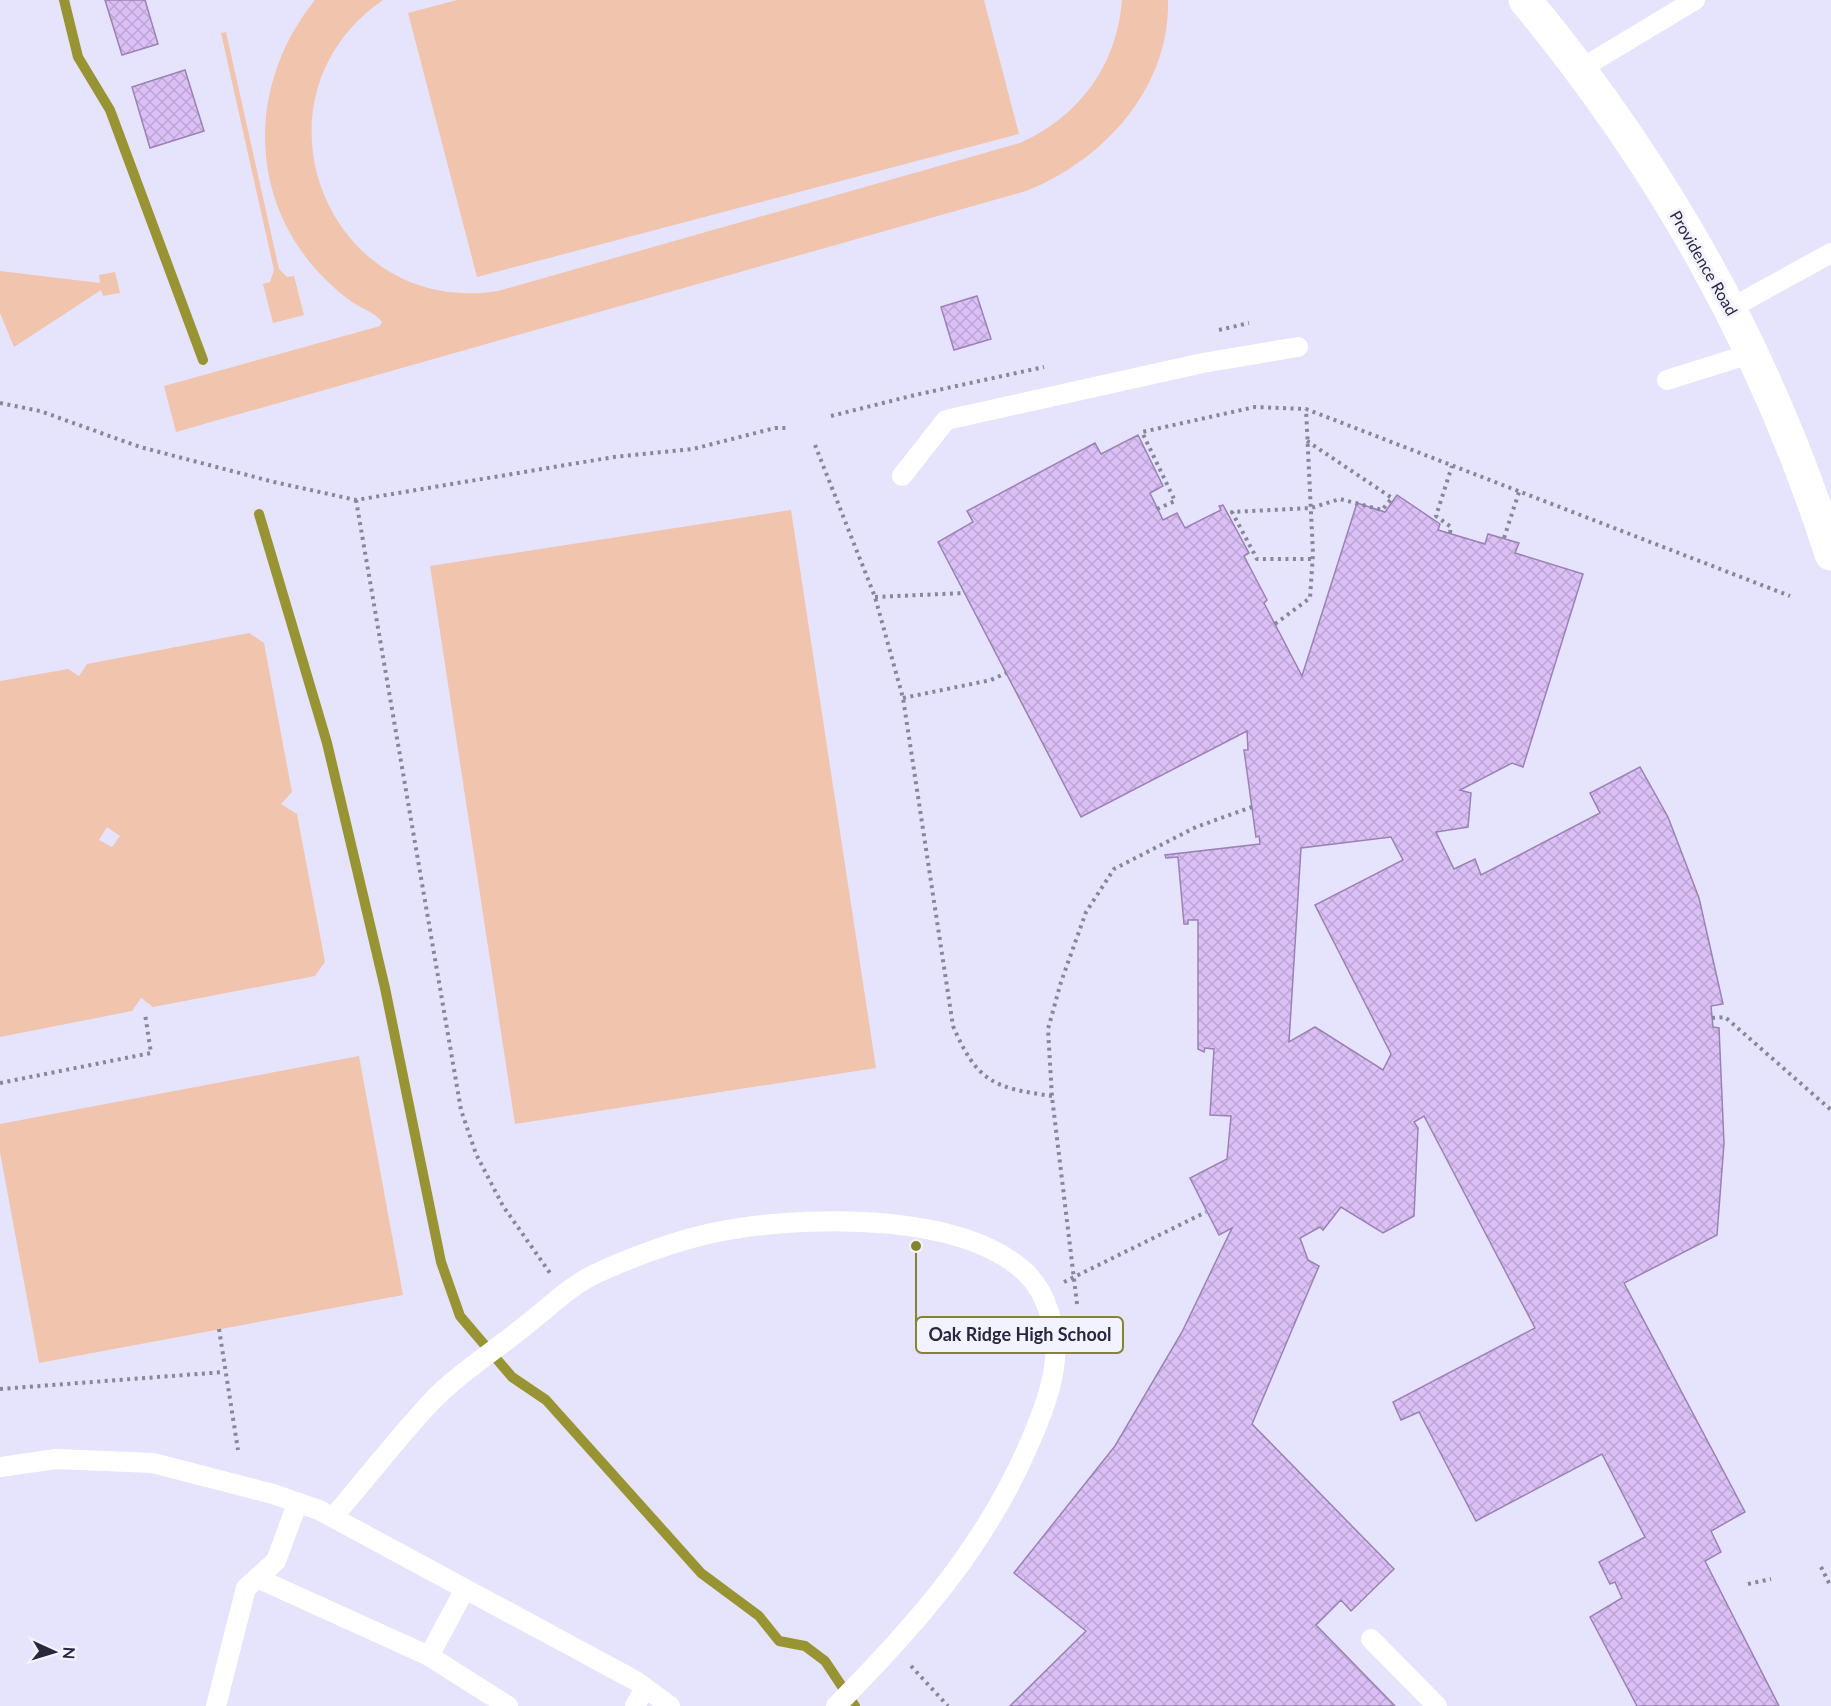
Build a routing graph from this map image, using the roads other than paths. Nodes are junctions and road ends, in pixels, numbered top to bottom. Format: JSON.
{"nodes":[{"id":1,"x":1525,"y":0,"type":"edge"},
{"id":2,"x":1695,"y":0,"type":"edge"},
{"id":3,"x":1582,"y":68,"type":"junction"},
{"id":4,"x":1831,"y":253,"type":"edge"},
{"id":5,"x":1731,"y":308,"type":"junction"},
{"id":6,"x":1298,"y":347,"type":"dead end"},
{"id":7,"x":1753,"y":353,"type":"junction"},
{"id":8,"x":1667,"y":380,"type":"dead end"},
{"id":9,"x":902,"y":476,"type":"dead end"},
{"id":10,"x":1831,"y":554,"type":"edge"},
{"id":11,"x":0,"y":1467,"type":"edge"},
{"id":12,"x":297,"y":1504,"type":"junction"},
{"id":13,"x":334,"y":1516,"type":"junction"},
{"id":14,"x":257,"y":1578,"type":"junction"},
{"id":15,"x":465,"y":1588,"type":"junction"},
{"id":16,"x":1371,"y":1639,"type":"dead end"},
{"id":17,"x":429,"y":1656,"type":"junction"},
{"id":18,"x":645,"y":1688,"type":"junction"},
{"id":19,"x":216,"y":1706,"type":"edge"},
{"id":20,"x":508,"y":1706,"type":"edge"},
{"id":21,"x":635,"y":1706,"type":"edge"},
{"id":22,"x":670,"y":1706,"type":"edge"},
{"id":23,"x":836,"y":1706,"type":"edge"},
{"id":24,"x":1437,"y":1706,"type":"edge"}],
"edges":[{"from":1,"to":3,"type":"street","name":"Providence Road"},
{"from":2,"to":3,"type":"lane"},
{"from":3,"to":5,"type":"street","name":"Providence Road"},
{"from":4,"to":5,"type":"lane"},
{"from":5,"to":7,"type":"street","name":"Providence Road"},
{"from":6,"to":9,"type":"lane"},
{"from":7,"to":8,"type":"lane"},
{"from":7,"to":10,"type":"street","name":"Providence Road"},
{"from":11,"to":12,"type":"lane"},
{"from":12,"to":13,"type":"lane"},
{"from":12,"to":14,"type":"lane"},
{"from":13,"to":15,"type":"lane"},
{"from":13,"to":23,"type":"lane"},
{"from":14,"to":17,"type":"lane"},
{"from":14,"to":19,"type":"lane"},
{"from":15,"to":17,"type":"lane"},
{"from":15,"to":18,"type":"lane"},
{"from":16,"to":24,"type":"lane"},
{"from":17,"to":20,"type":"lane"},
{"from":18,"to":21,"type":"lane"},
{"from":18,"to":22,"type":"lane"}]}
